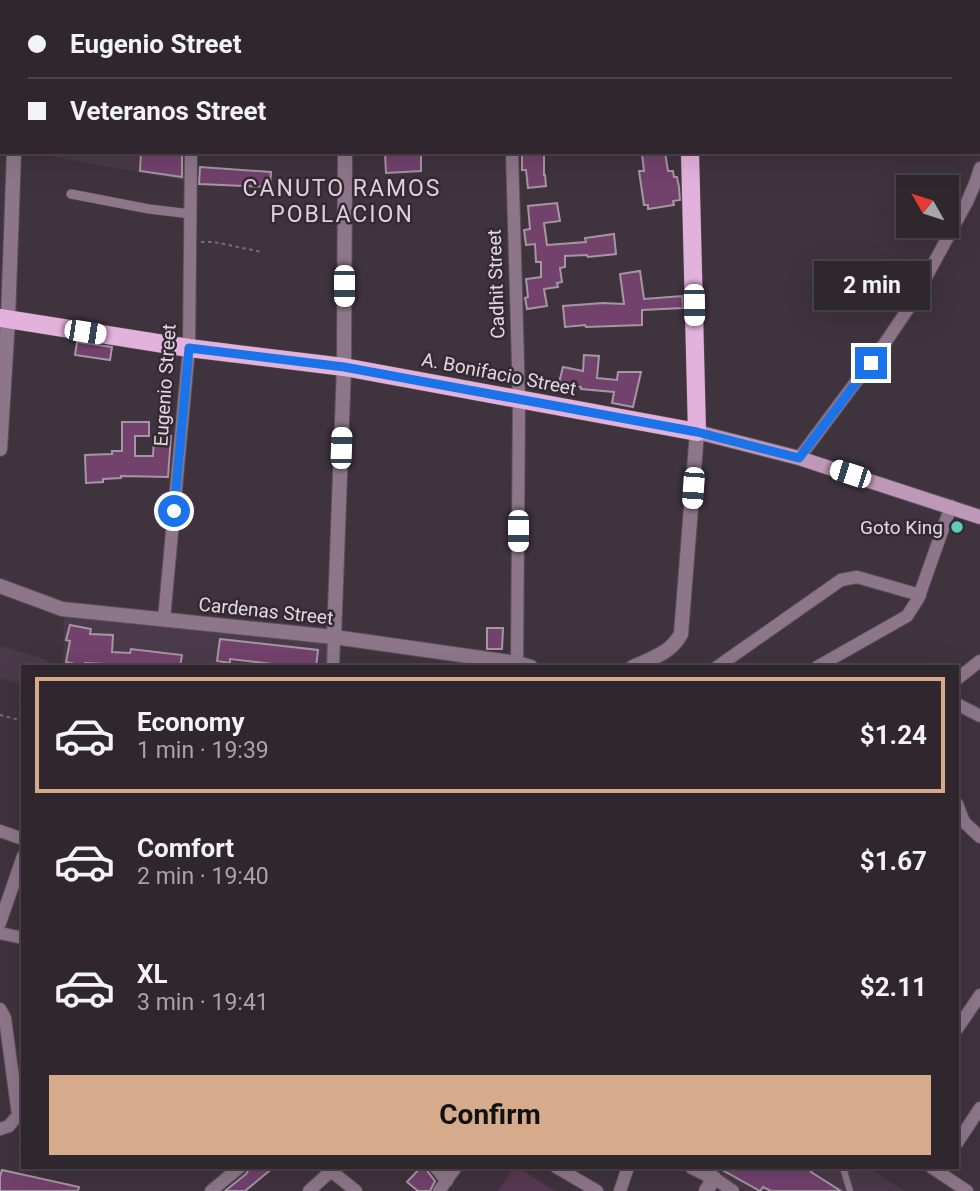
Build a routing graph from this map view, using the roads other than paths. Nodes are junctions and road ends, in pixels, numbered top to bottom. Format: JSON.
{"nodes":[{"id":1,"x":14,"y":154,"type":"edge"},
{"id":2,"x":191,"y":154,"type":"edge"},
{"id":3,"x":345,"y":154,"type":"edge"},
{"id":4,"x":512,"y":154,"type":"edge"},
{"id":5,"x":690,"y":154,"type":"edge"},
{"id":6,"x":980,"y":168,"type":"edge"},
{"id":7,"x":71,"y":194,"type":"dead end"},
{"id":8,"x":191,"y":214,"type":"junction"},
{"id":9,"x":4,"y":319,"type":"edge"},
{"id":10,"x":189,"y":348,"type":"junction"},
{"id":11,"x":344,"y":367,"type":"junction"},
{"id":12,"x":519,"y":399,"type":"junction"},
{"id":13,"x":697,"y":432,"type":"junction"},
{"id":14,"x":0,"y":449,"type":"edge"},
{"id":15,"x":799,"y":458,"type":"junction"},
{"id":16,"x":951,"y":506,"type":"junction"},
{"id":17,"x":980,"y":517,"type":"edge"},
{"id":18,"x":0,"y":586,"type":"edge"},
{"id":19,"x":920,"y":595,"type":"junction"},
{"id":20,"x":164,"y":620,"type":"junction"},
{"id":21,"x":334,"y":637,"type":"junction"},
{"id":22,"x":980,"y":661,"type":"edge"},
{"id":23,"x":333,"y":665,"type":"edge"},
{"id":24,"x":522,"y":665,"type":"edge"},
{"id":25,"x":637,"y":665,"type":"edge"},
{"id":26,"x":720,"y":665,"type":"edge"},
{"id":27,"x":821,"y":665,"type":"edge"},
{"id":28,"x":959,"y":677,"type":"edge"},
{"id":29,"x":959,"y":705,"type":"edge"},
{"id":30,"x":980,"y":716,"type":"edge"},
{"id":31,"x":961,"y":828,"type":"edge"},
{"id":32,"x":0,"y":831,"type":"edge"},
{"id":33,"x":980,"y":837,"type":"edge"},
{"id":34,"x":21,"y":838,"type":"edge"},
{"id":35,"x":21,"y":862,"type":"edge"},
{"id":36,"x":0,"y":923,"type":"edge"},
{"id":37,"x":0,"y":933,"type":"edge"},
{"id":38,"x":21,"y":938,"type":"edge"},
{"id":39,"x":980,"y":995,"type":"edge"},
{"id":40,"x":0,"y":1009,"type":"edge"},
{"id":41,"x":959,"y":1026,"type":"edge"},
{"id":42,"x":980,"y":1108,"type":"edge"},
{"id":43,"x":20,"y":1115,"type":"edge"},
{"id":44,"x":0,"y":1129,"type":"edge"},
{"id":45,"x":959,"y":1140,"type":"edge"},
{"id":46,"x":238,"y":1169,"type":"edge"},
{"id":47,"x":329,"y":1169,"type":"edge"},
{"id":48,"x":436,"y":1169,"type":"edge"},
{"id":49,"x":455,"y":1169,"type":"edge"},
{"id":50,"x":559,"y":1169,"type":"edge"},
{"id":51,"x":627,"y":1169,"type":"edge"},
{"id":52,"x":696,"y":1169,"type":"edge"},
{"id":53,"x":846,"y":1169,"type":"edge"},
{"id":54,"x":937,"y":1169,"type":"edge"},
{"id":55,"x":714,"y":1178,"type":"junction"},
{"id":56,"x":443,"y":1186,"type":"edge"},
{"id":57,"x":211,"y":1191,"type":"edge"},
{"id":58,"x":309,"y":1191,"type":"edge"},
{"id":59,"x":356,"y":1191,"type":"edge"},
{"id":60,"x":597,"y":1191,"type":"edge"},
{"id":61,"x":620,"y":1191,"type":"edge"},
{"id":62,"x":706,"y":1191,"type":"edge"},
{"id":63,"x":733,"y":1191,"type":"edge"},
{"id":64,"x":850,"y":1191,"type":"edge"},
{"id":65,"x":967,"y":1191,"type":"edge"}],
"edges":[{"from":1,"to":9,"type":"street"},
{"from":2,"to":8,"type":"street","name":"Eugenio Street"},
{"from":3,"to":11,"type":"street"},
{"from":4,"to":12,"type":"street","name":"Cadhit Street"},
{"from":5,"to":13,"type":"main road"},
{"from":6,"to":15,"type":"street"},
{"from":7,"to":8,"type":"street"},
{"from":8,"to":10,"type":"street","name":"Eugenio Street"},
{"from":9,"to":10,"type":"main road","name":"A. Bonifacio Street"},
{"from":9,"to":14,"type":"street"},
{"from":10,"to":11,"type":"main road","name":"A. Bonifacio Street"},
{"from":10,"to":20,"type":"street","name":"Eugenio Street"},
{"from":11,"to":12,"type":"main road","name":"A. Bonifacio Street"},
{"from":11,"to":21,"type":"street"},
{"from":12,"to":13,"type":"main road","name":"A. Bonifacio Street"},
{"from":12,"to":24,"type":"street","name":"Cadhit Street"},
{"from":13,"to":15,"type":"main road","name":"A. Bonifacio Street"},
{"from":13,"to":25,"type":"street"},
{"from":15,"to":16,"type":"main road","name":"A. Bonifacio Street"},
{"from":16,"to":17,"type":"main road","name":"A. Bonifacio Street"},
{"from":16,"to":19,"type":"street"},
{"from":18,"to":20,"type":"street","name":"Cardenas Street"},
{"from":19,"to":26,"type":"street"},
{"from":19,"to":27,"type":"street"},
{"from":20,"to":21,"type":"street","name":"Cardenas Street"},
{"from":21,"to":23,"type":"street"},
{"from":21,"to":24,"type":"street","name":"Cardenas Street"},
{"from":22,"to":28,"type":"street"},
{"from":29,"to":30,"type":"street"},
{"from":31,"to":33,"type":"street"},
{"from":32,"to":34,"type":"street"},
{"from":35,"to":36,"type":"street"},
{"from":37,"to":38,"type":"street"},
{"from":39,"to":41,"type":"street"},
{"from":40,"to":43,"type":"street"},
{"from":42,"to":45,"type":"street"},
{"from":43,"to":44,"type":"street"},
{"from":46,"to":57,"type":"street"},
{"from":47,"to":58,"type":"street"},
{"from":47,"to":59,"type":"street"},
{"from":48,"to":56,"type":"street"},
{"from":49,"to":56,"type":"street"},
{"from":50,"to":60,"type":"street"},
{"from":51,"to":61,"type":"street"},
{"from":52,"to":55,"type":"street"},
{"from":53,"to":64,"type":"lane"},
{"from":54,"to":65,"type":"street"},
{"from":55,"to":62,"type":"street"},
{"from":55,"to":63,"type":"street"}]}
